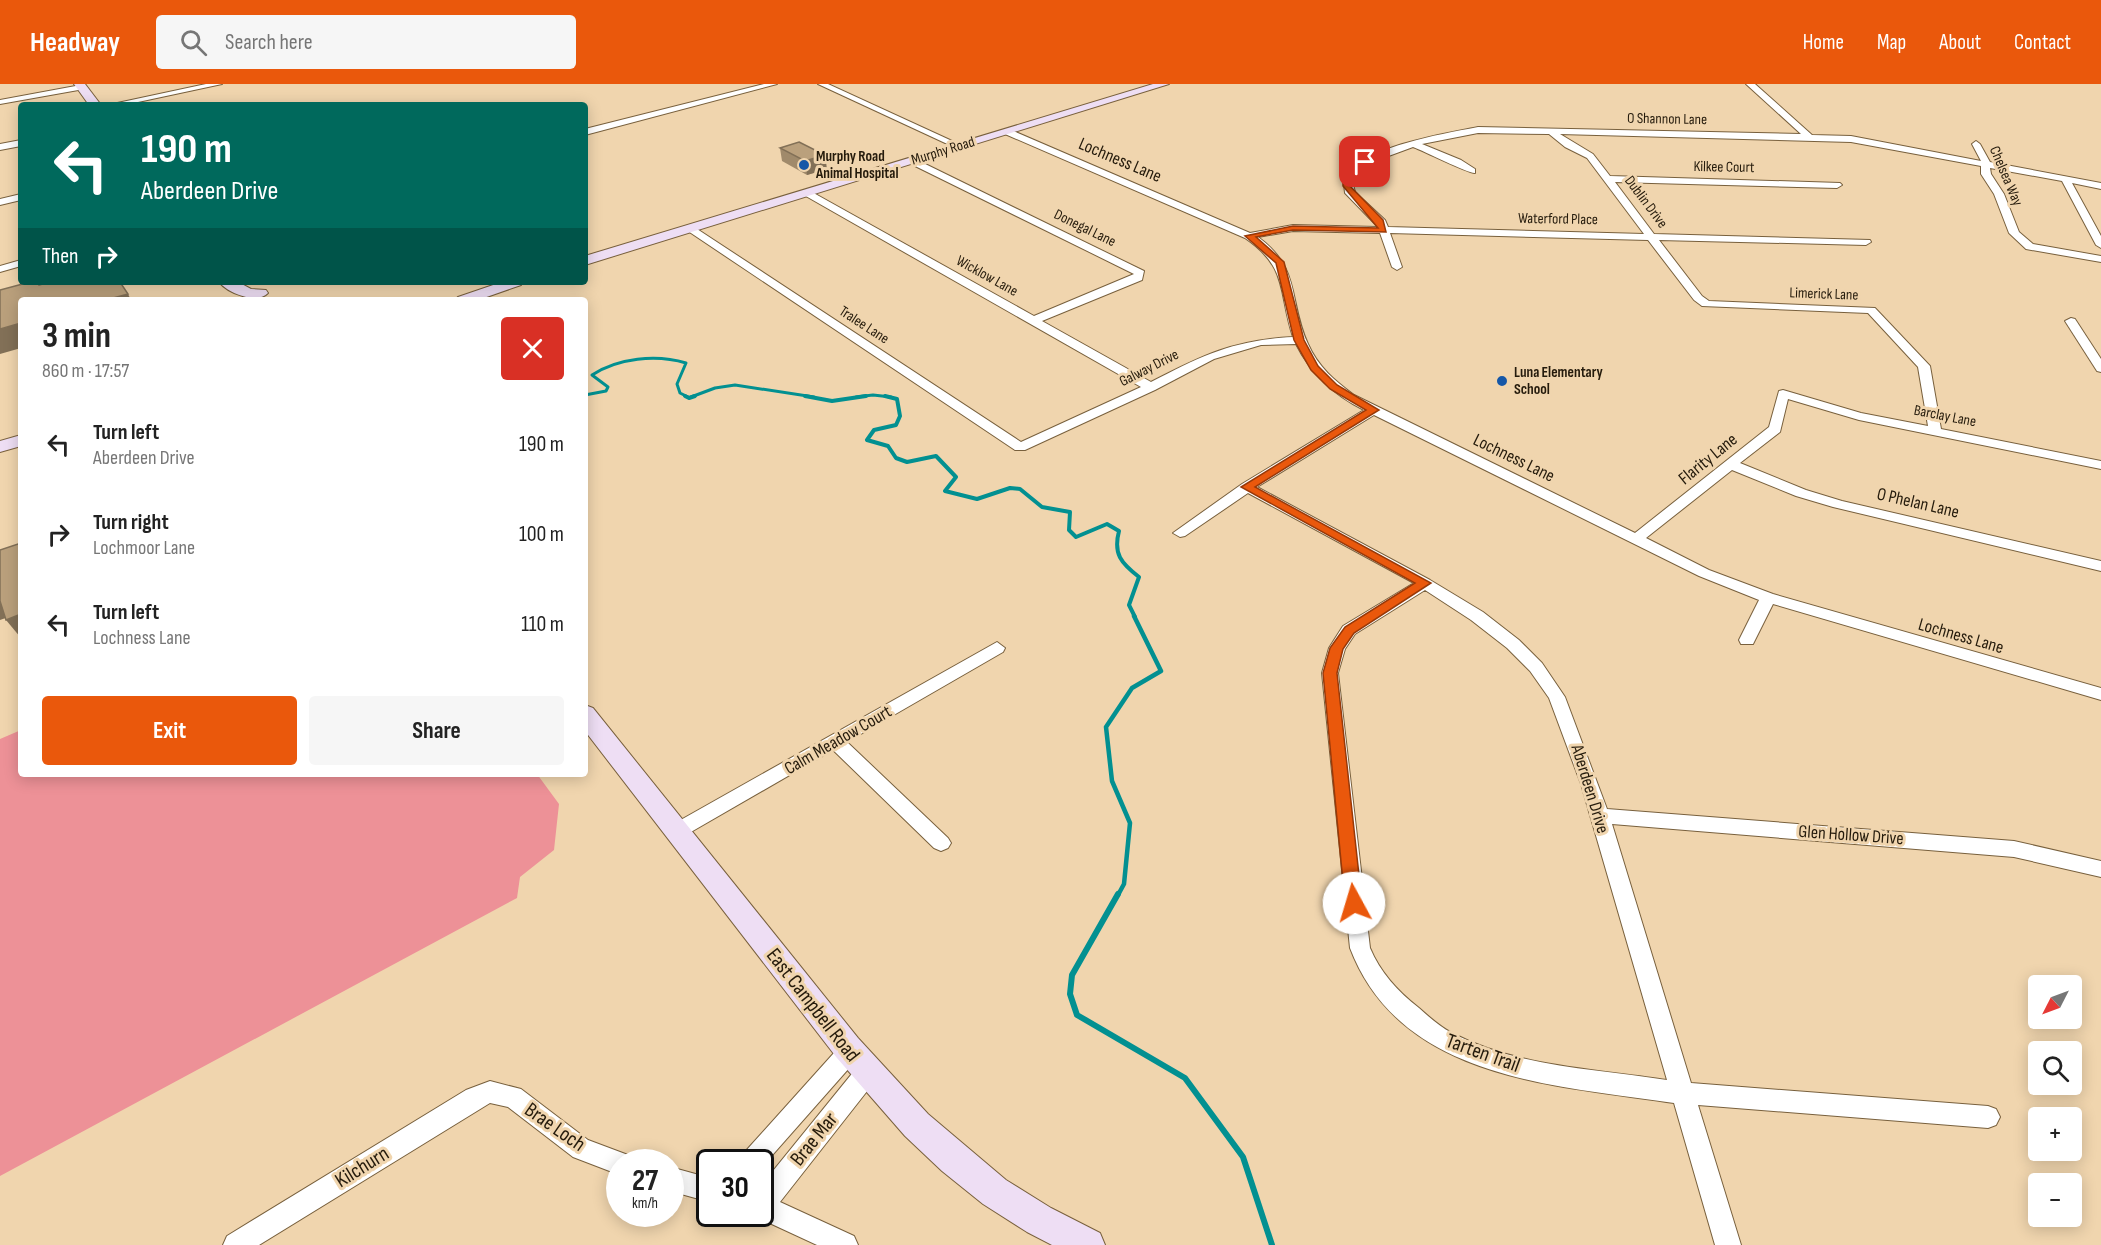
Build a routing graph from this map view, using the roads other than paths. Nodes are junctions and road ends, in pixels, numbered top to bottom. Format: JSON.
{"nodes":[{"id":1,"x":218,"y":84,"type":"edge"},
{"id":2,"x":773,"y":84,"type":"edge"},
{"id":3,"x":822,"y":84,"type":"edge"},
{"id":4,"x":1164,"y":84,"type":"edge"},
{"id":5,"x":1750,"y":84,"type":"edge"},
{"id":6,"x":80,"y":85,"type":"edge"},
{"id":7,"x":0,"y":102,"type":"edge"},
{"id":8,"x":92,"y":102,"type":"edge"},
{"id":9,"x":127,"y":102,"type":"edge"},
{"id":10,"x":1551,"y":130,"type":"junction"},
{"id":11,"x":588,"y":131,"type":"edge"},
{"id":12,"x":1008,"y":132,"type":"junction"},
{"id":13,"x":1809,"y":137,"type":"junction"},
{"id":14,"x":18,"y":144,"type":"edge"},
{"id":15,"x":1976,"y":144,"type":"dead end"},
{"id":16,"x":1416,"y":145,"type":"junction"},
{"id":17,"x":959,"y":146,"type":"junction"},
{"id":18,"x":0,"y":147,"type":"edge"},
{"id":19,"x":912,"y":161,"type":"junction"},
{"id":20,"x":1985,"y":165,"type":"junction"},
{"id":21,"x":1472,"y":171,"type":"dead end"},
{"id":22,"x":1610,"y":179,"type":"junction"},
{"id":23,"x":2066,"y":181,"type":"junction"},
{"id":24,"x":1837,"y":184,"type":"dead end"},
{"id":25,"x":2101,"y":186,"type":"edge"},
{"id":26,"x":807,"y":193,"type":"junction"},
{"id":27,"x":18,"y":198,"type":"edge"},
{"id":28,"x":0,"y":202,"type":"edge"},
{"id":29,"x":690,"y":229,"type":"junction"},
{"id":30,"x":1383,"y":230,"type":"junction"},
{"id":31,"x":1249,"y":236,"type":"junction"},
{"id":32,"x":1653,"y":237,"type":"junction"},
{"id":33,"x":1866,"y":242,"type":"dead end"},
{"id":34,"x":2101,"y":245,"type":"edge"},
{"id":35,"x":588,"y":260,"type":"edge"},
{"id":36,"x":2101,"y":260,"type":"edge"},
{"id":37,"x":18,"y":264,"type":"edge"},
{"id":38,"x":1397,"y":267,"type":"dead end"},
{"id":39,"x":0,"y":268,"type":"edge"},
{"id":40,"x":230,"y":285,"type":"edge"},
{"id":41,"x":507,"y":285,"type":"edge"},
{"id":42,"x":498,"y":288,"type":"junction"},
{"id":43,"x":260,"y":292,"type":"edge"},
{"id":44,"x":458,"y":297,"type":"edge"},
{"id":45,"x":472,"y":297,"type":"edge"},
{"id":46,"x":1706,"y":304,"type":"joint"},
{"id":47,"x":1035,"y":320,"type":"junction"},
{"id":48,"x":2072,"y":321,"type":"dead end"},
{"id":49,"x":1299,"y":340,"type":"junction"},
{"id":50,"x":2101,"y":368,"type":"edge"},
{"id":51,"x":1151,"y":387,"type":"junction"},
{"id":52,"x":1783,"y":394,"type":"joint"},
{"id":53,"x":1374,"y":410,"type":"junction"},
{"id":54,"x":1935,"y":430,"type":"junction"},
{"id":55,"x":1020,"y":447,"type":"joint"},
{"id":56,"x":1731,"y":464,"type":"junction"},
{"id":57,"x":2101,"y":465,"type":"edge"},
{"id":58,"x":1247,"y":487,"type":"junction"},
{"id":59,"x":1179,"y":533,"type":"dead end"},
{"id":60,"x":1636,"y":539,"type":"junction"},
{"id":61,"x":2101,"y":566,"type":"edge"},
{"id":62,"x":1425,"y":583,"type":"junction"},
{"id":63,"x":1768,"y":598,"type":"junction"},
{"id":64,"x":1747,"y":640,"type":"dead end"},
{"id":65,"x":997,"y":648,"type":"dead end"},
{"id":66,"x":2101,"y":694,"type":"edge"},
{"id":67,"x":588,"y":718,"type":"edge"},
{"id":68,"x":836,"y":742,"type":"junction"},
{"id":69,"x":1599,"y":816,"type":"junction"},
{"id":70,"x":677,"y":831,"type":"junction"},
{"id":71,"x":941,"y":843,"type":"dead end"},
{"id":72,"x":2101,"y":869,"type":"edge"},
{"id":73,"x":858,"y":1062,"type":"junction"},
{"id":74,"x":490,"y":1092,"type":"joint"},
{"id":75,"x":1683,"y":1093,"type":"junction"},
{"id":76,"x":1988,"y":1117,"type":"dead end"},
{"id":77,"x":765,"y":1149,"type":"edge"},
{"id":78,"x":606,"y":1158,"type":"edge"},
{"id":79,"x":774,"y":1187,"type":"edge"},
{"id":80,"x":774,"y":1212,"type":"edge"},
{"id":81,"x":236,"y":1245,"type":"edge"},
{"id":82,"x":845,"y":1245,"type":"edge"},
{"id":83,"x":1088,"y":1245,"type":"edge"},
{"id":84,"x":1728,"y":1245,"type":"edge"}],
"edges":[{"from":1,"to":9,"type":"street"},
{"from":2,"to":11,"type":"street"},
{"from":3,"to":17,"type":"street"},
{"from":4,"to":12,"type":"main road","name":"Murphy Road"},
{"from":5,"to":13,"type":"street"},
{"from":6,"to":7,"type":"street"},
{"from":6,"to":8,"type":"main road"},
{"from":10,"to":13,"type":"street","name":"O Shannon Lane"},
{"from":10,"to":16,"type":"street","name":"O Shannon Lane"},
{"from":10,"to":22,"type":"street","name":"Dublin Drive"},
{"from":12,"to":17,"type":"main road","name":"Murphy Road"},
{"from":12,"to":31,"type":"street","name":"Lochness Lane"},
{"from":13,"to":20,"type":"street","name":"O Shannon Lane"},
{"from":14,"to":18,"type":"street"},
{"from":15,"to":20,"type":"street","name":"Chelsea Way"},
{"from":16,"to":21,"type":"street"},
{"from":16,"to":30,"type":"street","name":"O Shannon Lane"},
{"from":17,"to":19,"type":"main road","name":"Murphy Road"},
{"from":19,"to":26,"type":"main road","name":"Murphy Road"},
{"from":19,"to":47,"type":"street","name":"Donegal Lane"},
{"from":20,"to":23,"type":"street","name":"O Shannon Lane"},
{"from":20,"to":36,"type":"street","name":"Chelsea Way"},
{"from":22,"to":24,"type":"street","name":"Kilkee Court"},
{"from":22,"to":32,"type":"street","name":"Dublin Drive"},
{"from":23,"to":25,"type":"street","name":"O Shannon Lane"},
{"from":23,"to":34,"type":"street"},
{"from":26,"to":29,"type":"main road","name":"Murphy Road"},
{"from":26,"to":47,"type":"street","name":"Wicklow Lane"},
{"from":27,"to":28,"type":"street"},
{"from":29,"to":35,"type":"main road","name":"Murphy Road"},
{"from":29,"to":55,"type":"street","name":"Tralee Lane"},
{"from":30,"to":31,"type":"street","name":"Waterford Place"},
{"from":30,"to":32,"type":"street","name":"Waterford Place"},
{"from":30,"to":38,"type":"street","name":"O Shannon Lane"},
{"from":31,"to":49,"type":"street","name":"Lochness Lane"},
{"from":32,"to":33,"type":"street","name":"Waterford Place"},
{"from":32,"to":46,"type":"street","name":"Dublin Drive"},
{"from":37,"to":39,"type":"street"},
{"from":40,"to":43,"type":"main road"},
{"from":41,"to":42,"type":"main road"},
{"from":42,"to":44,"type":"main road"},
{"from":42,"to":45,"type":"main road"},
{"from":46,"to":54,"type":"street","name":"Limerick Lane"},
{"from":47,"to":51,"type":"street","name":"Wicklow Lane"},
{"from":48,"to":50,"type":"street"},
{"from":49,"to":51,"type":"street","name":"Galway Drive"},
{"from":49,"to":53,"type":"street","name":"Lochness Lane"},
{"from":51,"to":55,"type":"street","name":"Galway Drive"},
{"from":52,"to":54,"type":"street","name":"Barclay Lane"},
{"from":52,"to":56,"type":"street","name":"Flarity Lane"},
{"from":53,"to":58,"type":"street"},
{"from":53,"to":60,"type":"street","name":"Lochness Lane"},
{"from":54,"to":57,"type":"street","name":"Barclay Lane"},
{"from":56,"to":60,"type":"street","name":"Flarity Lane"},
{"from":56,"to":61,"type":"street","name":"O Phelan Lane"},
{"from":58,"to":59,"type":"street"},
{"from":58,"to":62,"type":"street","name":"Aberdeen Drive"},
{"from":60,"to":63,"type":"street","name":"Lochness Lane"},
{"from":62,"to":69,"type":"street","name":"Aberdeen Drive"},
{"from":62,"to":75,"type":"street","name":"Tarten Trail"},
{"from":63,"to":64,"type":"street"},
{"from":63,"to":66,"type":"street","name":"Lochness Lane"},
{"from":65,"to":68,"type":"street","name":"Calm Meadow Court"},
{"from":67,"to":70,"type":"main road","name":"East Campbell Road"},
{"from":68,"to":70,"type":"street","name":"Calm Meadow Court"},
{"from":68,"to":71,"type":"street"},
{"from":69,"to":72,"type":"street","name":"Glen Hollow Drive"},
{"from":69,"to":75,"type":"street","name":"Aberdeen Drive"},
{"from":70,"to":73,"type":"main road","name":"East Campbell Road"},
{"from":73,"to":77,"type":"street","name":"Brae Mar"},
{"from":73,"to":79,"type":"street","name":"Brae Mar"},
{"from":73,"to":83,"type":"main road","name":"East Campbell Road"},
{"from":74,"to":78,"type":"street","name":"Brae Loch"},
{"from":74,"to":81,"type":"street","name":"Kilchurn"},
{"from":75,"to":76,"type":"street","name":"Tarten Trail"},
{"from":75,"to":84,"type":"street","name":"Aberdeen Drive"},
{"from":80,"to":82,"type":"street"}]}
